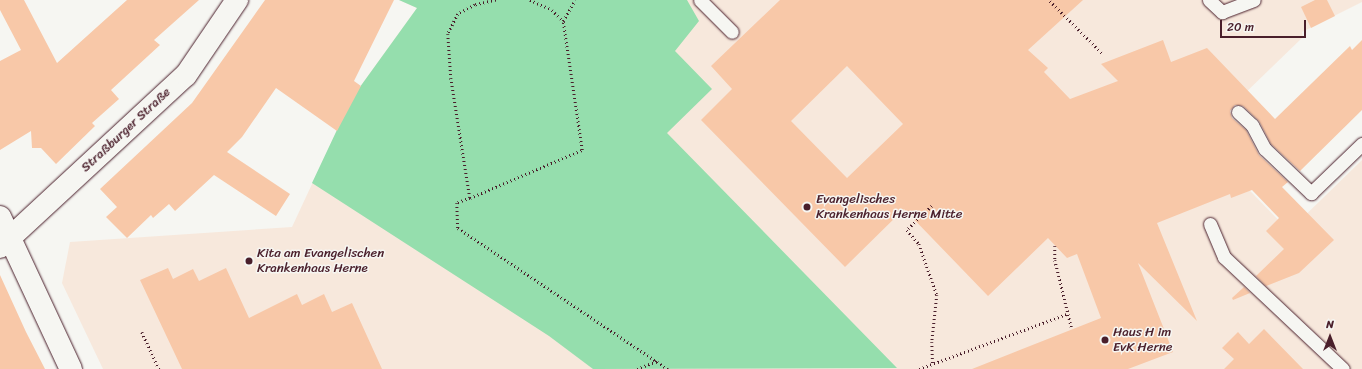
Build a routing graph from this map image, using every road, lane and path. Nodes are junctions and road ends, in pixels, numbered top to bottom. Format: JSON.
{"nodes":[{"id":1,"x":237,"y":0,"type":"edge"},
{"id":2,"x":496,"y":0,"type":"edge"},
{"id":3,"x":530,"y":0,"type":"edge"},
{"id":4,"x":576,"y":0,"type":"edge"},
{"id":5,"x":700,"y":0,"type":"edge"},
{"id":6,"x":1209,"y":0,"type":"edge"},
{"id":7,"x":1254,"y":0,"type":"edge"},
{"id":8,"x":1050,"y":2,"type":"dead end"},
{"id":9,"x":563,"y":21,"type":"junction"},
{"id":10,"x":732,"y":32,"type":"dead end"},
{"id":11,"x":1102,"y":53,"type":"dead end"},
{"id":12,"x":1238,"y":112,"type":"dead end"},
{"id":13,"x":1362,"y":144,"type":"edge"},
{"id":14,"x":470,"y":198,"type":"junction"},
{"id":15,"x":932,"y":206,"type":"dead end"},
{"id":16,"x":0,"y":217,"type":"edge"},
{"id":17,"x":1210,"y":224,"type":"dead end"},
{"id":18,"x":5,"y":242,"type":"edge"},
{"id":19,"x":1055,"y":246,"type":"dead end"},
{"id":20,"x":1067,"y":314,"type":"junction"},
{"id":21,"x":1072,"y":328,"type":"dead end"},
{"id":22,"x":142,"y":332,"type":"dead end"},
{"id":23,"x":657,"y":361,"type":"junction"},
{"id":24,"x":933,"y":365,"type":"junction"},
{"id":25,"x":71,"y":369,"type":"edge"},
{"id":26,"x":159,"y":369,"type":"edge"},
{"id":27,"x":638,"y":369,"type":"edge"},
{"id":28,"x":668,"y":369,"type":"edge"},
{"id":29,"x":919,"y":369,"type":"edge"},
{"id":30,"x":1343,"y":369,"type":"edge"}],
"edges":[{"from":1,"to":18,"type":"street","name":"Straßburger Straße"},
{"from":2,"to":14,"type":"path"},
{"from":3,"to":9,"type":"path"},
{"from":4,"to":9,"type":"path"},
{"from":5,"to":10,"type":"lane"},
{"from":6,"to":7,"type":"lane"},
{"from":8,"to":11,"type":"path"},
{"from":9,"to":14,"type":"path"},
{"from":12,"to":13,"type":"lane"},
{"from":14,"to":23,"type":"path"},
{"from":15,"to":24,"type":"path"},
{"from":16,"to":18,"type":"street"},
{"from":17,"to":30,"type":"lane"},
{"from":18,"to":25,"type":"street"},
{"from":19,"to":20,"type":"path"},
{"from":20,"to":21,"type":"path"},
{"from":20,"to":24,"type":"path"},
{"from":22,"to":26,"type":"path"},
{"from":23,"to":27,"type":"path"},
{"from":23,"to":28,"type":"path"},
{"from":24,"to":29,"type":"path"}]}
